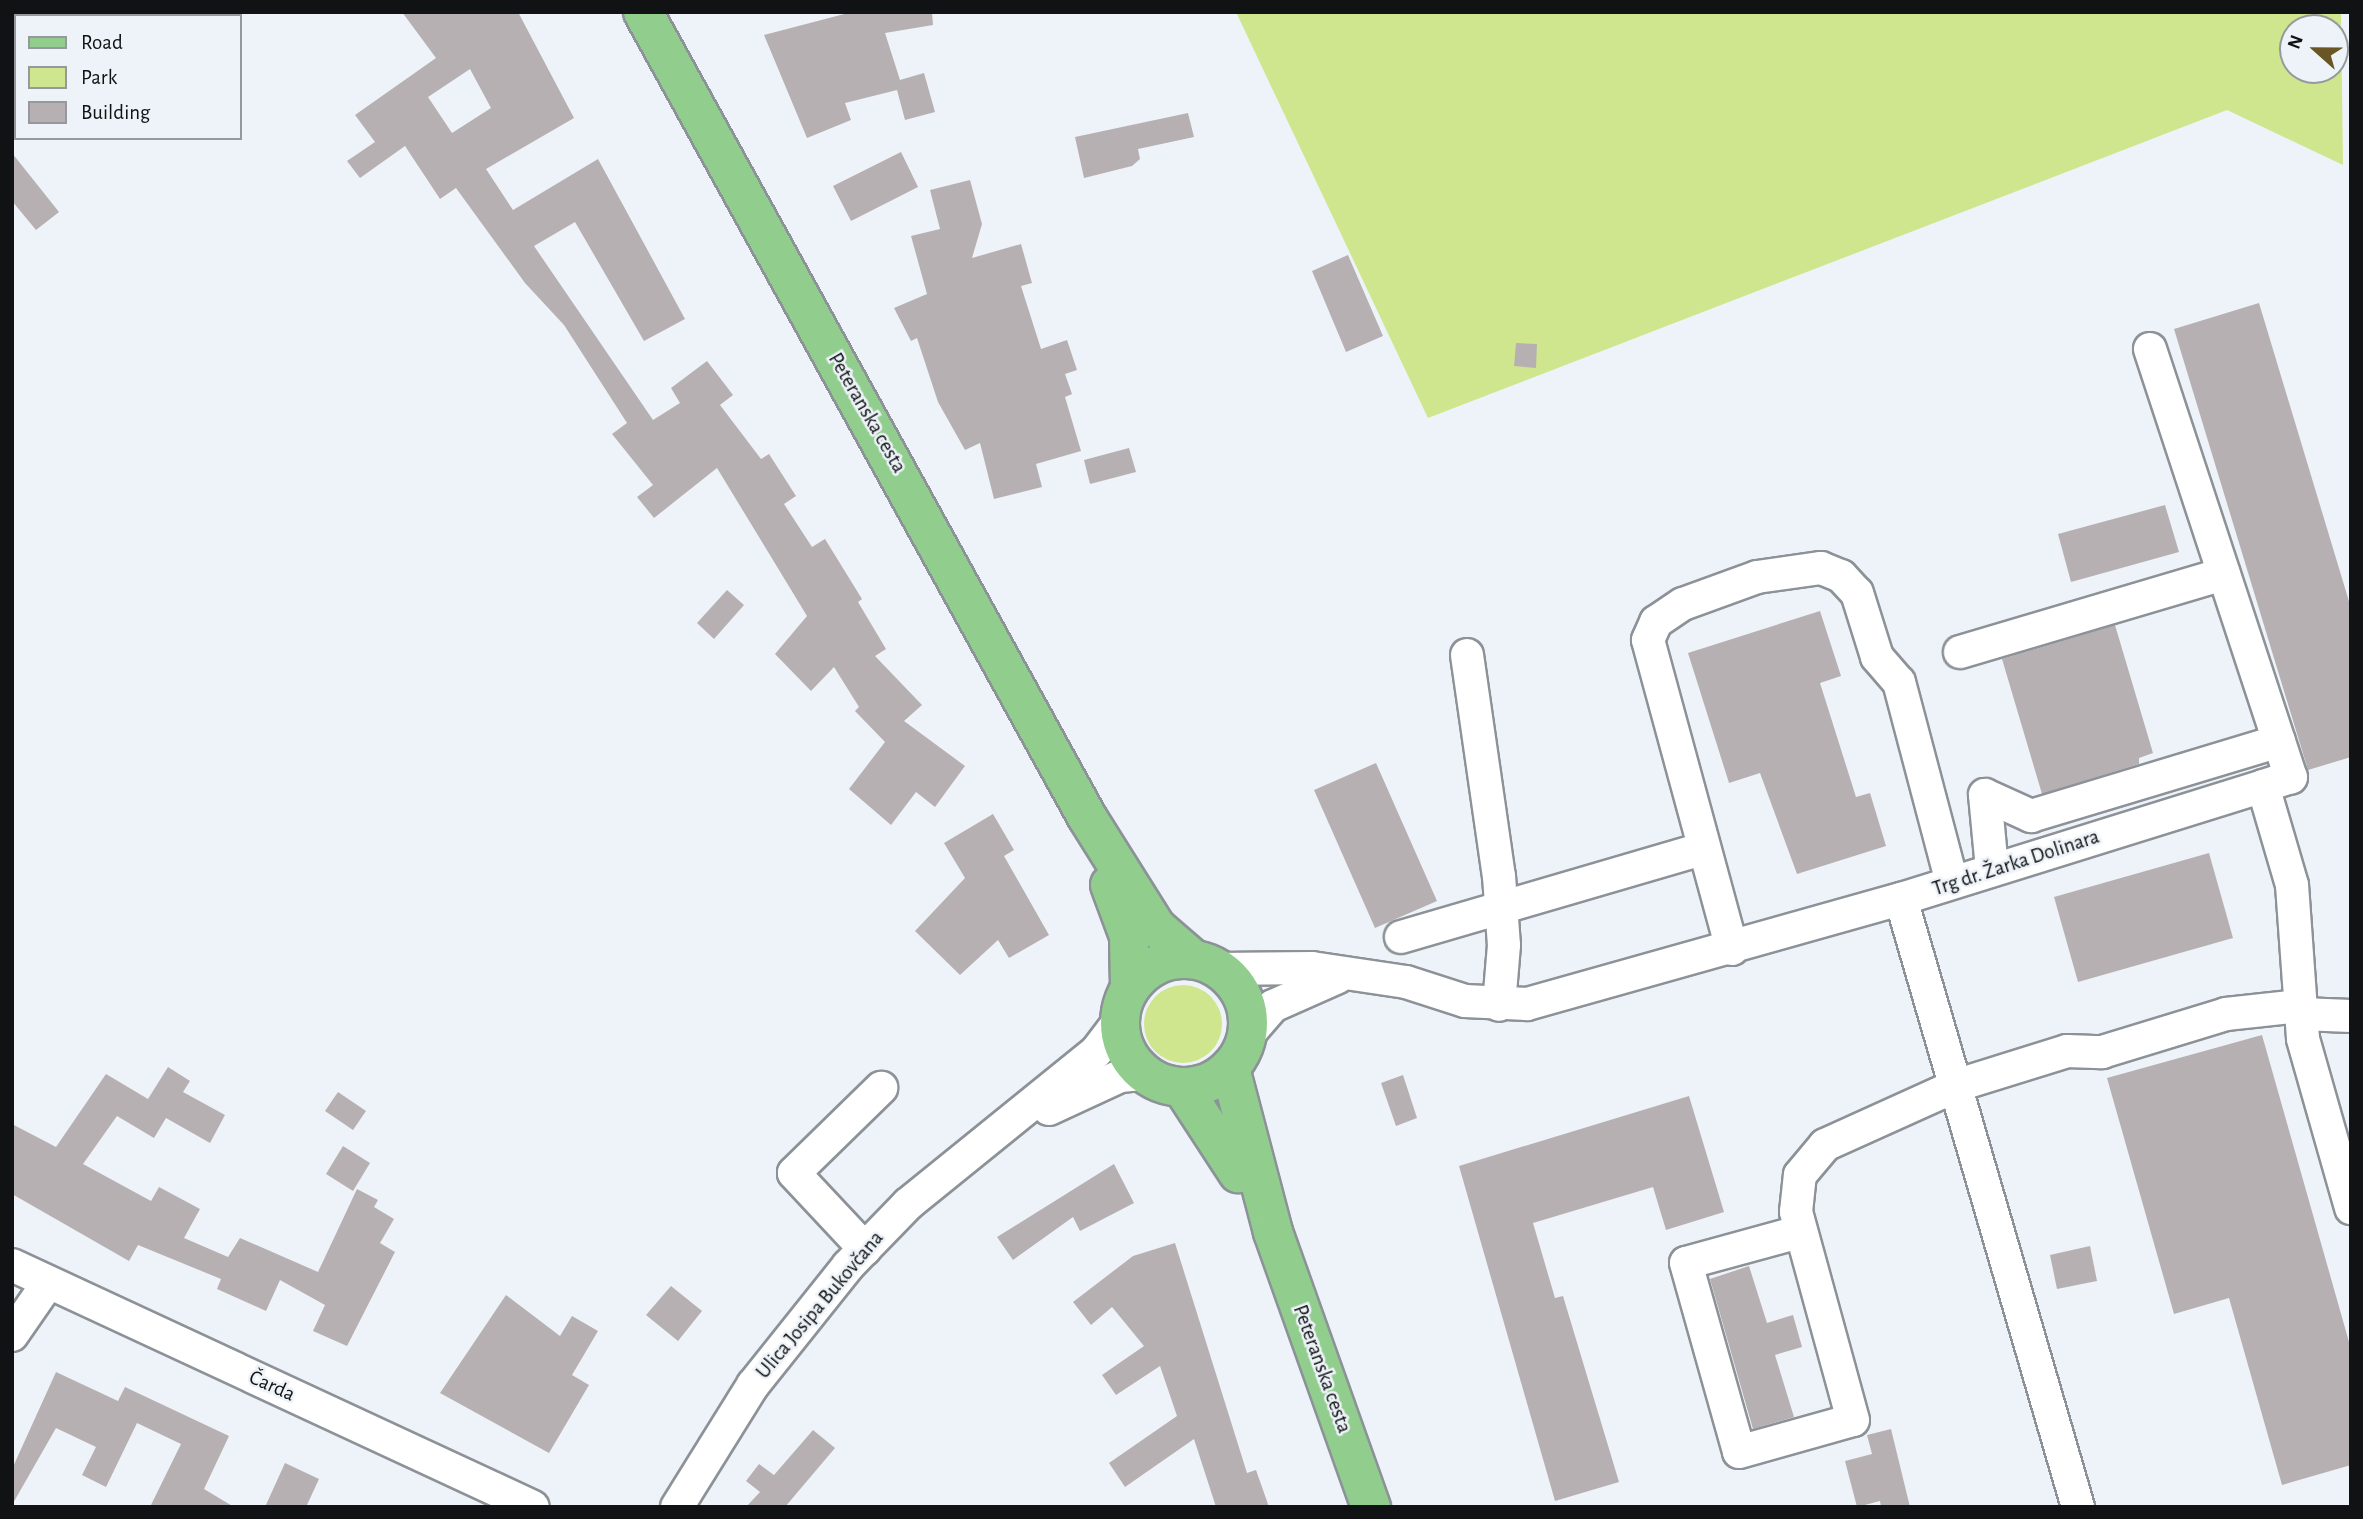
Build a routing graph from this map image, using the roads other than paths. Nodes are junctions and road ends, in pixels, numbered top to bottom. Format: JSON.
{"nodes":[{"id":1,"x":643,"y":12,"type":"edge"},
{"id":2,"x":2150,"y":349,"type":"dead end"},
{"id":3,"x":2224,"y":574,"type":"junction"},
{"id":4,"x":1961,"y":652,"type":"dead end"},
{"id":5,"x":1466,"y":655,"type":"dead end"},
{"id":6,"x":2279,"y":741,"type":"junction"},
{"id":7,"x":2263,"y":786,"type":"junction"},
{"id":8,"x":1985,"y":795,"type":"junction"},
{"id":9,"x":1087,"y":817,"type":"junction"},
{"id":10,"x":1702,"y":849,"type":"junction"},
{"id":11,"x":1948,"y":869,"type":"junction"},
{"id":12,"x":1992,"y":869,"type":"junction"},
{"id":13,"x":1901,"y":899,"type":"junction"},
{"id":14,"x":1501,"y":906,"type":"junction"},
{"id":15,"x":1401,"y":937,"type":"dead end"},
{"id":16,"x":1731,"y":949,"type":"junction"},
{"id":17,"x":1205,"y":964,"type":"junction"},
{"id":18,"x":1349,"y":973,"type":"junction"},
{"id":19,"x":1125,"y":1004,"type":"junction"},
{"id":20,"x":1499,"y":1005,"type":"junction"},
{"id":21,"x":2301,"y":1010,"type":"junction"},
{"id":22,"x":2351,"y":1016,"type":"edge"},
{"id":23,"x":1238,"y":1052,"type":"junction"},
{"id":24,"x":1145,"y":1074,"type":"junction"},
{"id":25,"x":1958,"y":1085,"type":"junction"},
{"id":26,"x":1182,"y":1087,"type":"junction"},
{"id":27,"x":881,"y":1088,"type":"dead end"},
{"id":28,"x":996,"y":1132,"type":"junction"},
{"id":29,"x":2351,"y":1208,"type":"edge"},
{"id":30,"x":1273,"y":1231,"type":"junction"},
{"id":31,"x":1799,"y":1231,"type":"junction"},
{"id":32,"x":865,"y":1249,"type":"junction"},
{"id":33,"x":12,"y":1265,"type":"edge"},
{"id":34,"x":48,"y":1283,"type":"junction"},
{"id":35,"x":12,"y":1335,"type":"edge"},
{"id":36,"x":2073,"y":1501,"type":"edge"},
{"id":37,"x":533,"y":1507,"type":"edge"},
{"id":38,"x":677,"y":1507,"type":"edge"},
{"id":39,"x":1371,"y":1507,"type":"edge"}],
"edges":[{"from":1,"to":9,"type":"main road","name":"Peteranska cesta"},
{"from":2,"to":3,"type":"street"},
{"from":3,"to":4,"type":"street"},
{"from":3,"to":6,"type":"street"},
{"from":5,"to":14,"type":"street"},
{"from":6,"to":7,"type":"street","name":"Trg dr. Žarka Dolinara"},
{"from":6,"to":8,"type":"street"},
{"from":7,"to":12,"type":"street","name":"Trg dr. Žarka Dolinara"},
{"from":7,"to":21,"type":"street"},
{"from":8,"to":11,"type":"street"},
{"from":8,"to":12,"type":"street"},
{"from":9,"to":17,"type":"main road","name":"Peteranska cesta"},
{"from":9,"to":19,"type":"main road","name":"Peteranska cesta"},
{"from":10,"to":11,"type":"street"},
{"from":10,"to":14,"type":"street"},
{"from":10,"to":16,"type":"street"},
{"from":11,"to":12,"type":"street","name":"Trg dr. Žarka Dolinara"},
{"from":11,"to":13,"type":"street","name":"Trg dr. Žarka Dolinara"},
{"from":13,"to":16,"type":"street","name":"Trg dr. Žarka Dolinara"},
{"from":13,"to":25,"type":"street"},
{"from":14,"to":15,"type":"street"},
{"from":14,"to":20,"type":"street"},
{"from":16,"to":20,"type":"street","name":"Trg dr. Žarka Dolinara"},
{"from":17,"to":18,"type":"street","name":"Trg dr. Žarka Dolinara"},
{"from":17,"to":19,"type":"main road"},
{"from":17,"to":23,"type":"main road"},
{"from":18,"to":20,"type":"street","name":"Trg dr. Žarka Dolinara"},
{"from":18,"to":23,"type":"street"},
{"from":19,"to":24,"type":"main road"},
{"from":19,"to":28,"type":"street","name":"Ulica Josipa Bukovčana"},
{"from":21,"to":22,"type":"street"},
{"from":21,"to":25,"type":"street"},
{"from":21,"to":29,"type":"street"},
{"from":23,"to":26,"type":"main road"},
{"from":23,"to":30,"type":"main road","name":"Peteranska cesta"},
{"from":24,"to":26,"type":"main road"},
{"from":24,"to":28,"type":"street","name":"Ulica Josipa Bukovčana"},
{"from":25,"to":31,"type":"street"},
{"from":25,"to":36,"type":"street"},
{"from":26,"to":30,"type":"main road","name":"Peteranska cesta"},
{"from":27,"to":32,"type":"street"},
{"from":28,"to":32,"type":"street","name":"Ulica Josipa Bukovčana"},
{"from":30,"to":39,"type":"main road","name":"Peteranska cesta"},
{"from":31,"to":31,"type":"street"},
{"from":32,"to":38,"type":"street","name":"Ulica Josipa Bukovčana"},
{"from":33,"to":34,"type":"street","name":"Čarda"},
{"from":34,"to":35,"type":"street"},
{"from":34,"to":37,"type":"street","name":"Čarda"}]}
